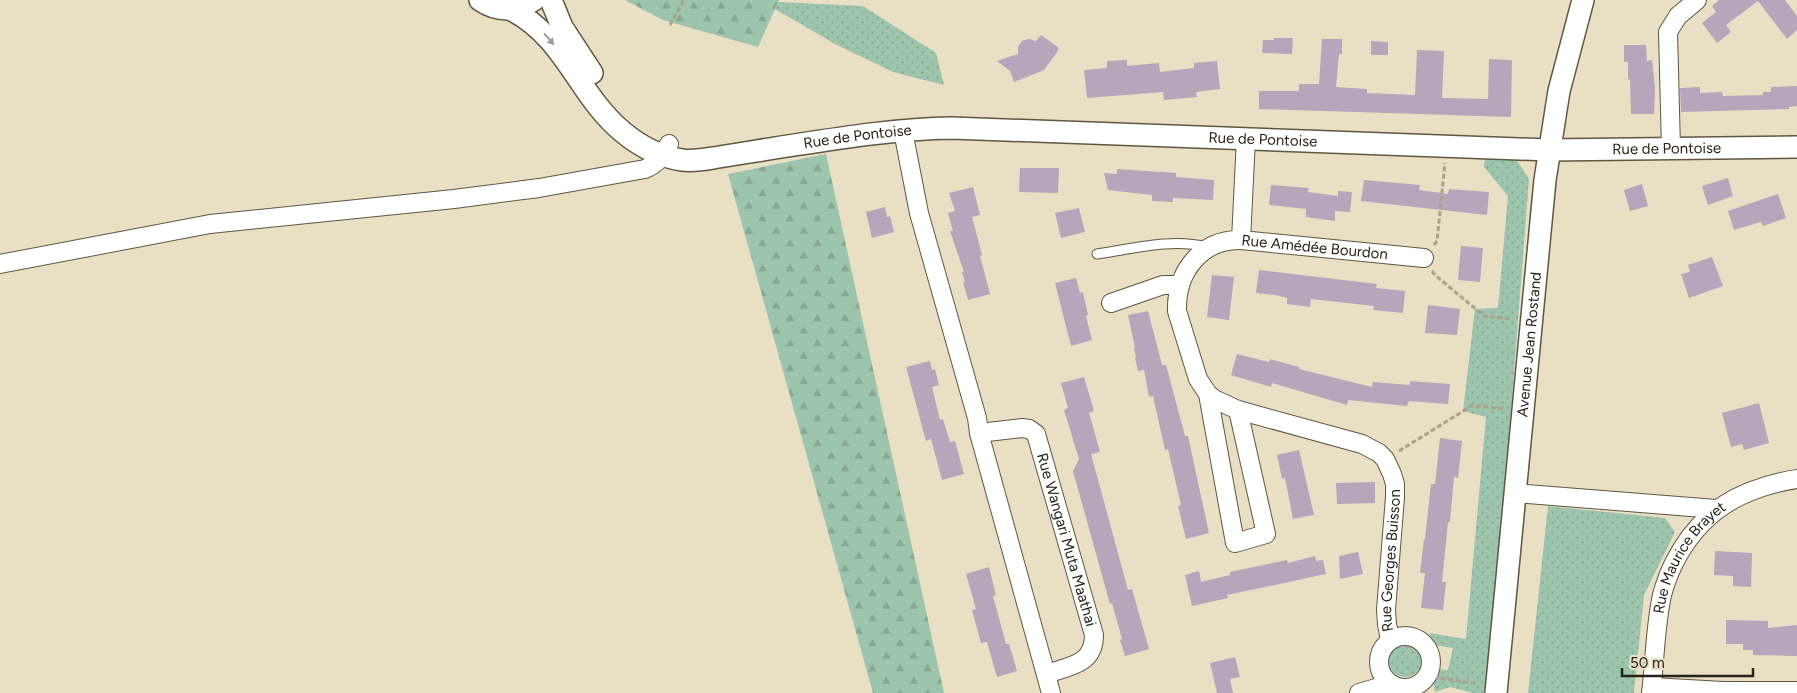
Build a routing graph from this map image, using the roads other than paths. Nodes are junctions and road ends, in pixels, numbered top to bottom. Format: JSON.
{"nodes":[{"id":1,"x":480,"y":0,"type":"edge"},
{"id":2,"x":534,"y":0,"type":"edge"},
{"id":3,"x":551,"y":0,"type":"edge"},
{"id":4,"x":1583,"y":0,"type":"edge"},
{"id":5,"x":1697,"y":0,"type":"edge"},
{"id":6,"x":510,"y":10,"type":"junction"},
{"id":7,"x":903,"y":131,"type":"junction"},
{"id":8,"x":1246,"y":138,"type":"junction"},
{"id":9,"x":1797,"y":147,"type":"edge"},
{"id":10,"x":1671,"y":149,"type":"junction"},
{"id":11,"x":666,"y":150,"type":"junction"},
{"id":12,"x":1549,"y":150,"type":"junction"},
{"id":13,"x":1241,"y":240,"type":"junction"},
{"id":14,"x":1207,"y":248,"type":"junction"},
{"id":15,"x":1097,"y":254,"type":"dead end"},
{"id":16,"x":1424,"y":258,"type":"road end"},
{"id":17,"x":0,"y":264,"type":"edge"},
{"id":18,"x":1180,"y":285,"type":"junction"},
{"id":19,"x":1111,"y":303,"type":"dead end"},
{"id":20,"x":1208,"y":394,"type":"junction"},
{"id":21,"x":1238,"y":410,"type":"junction"},
{"id":22,"x":979,"y":433,"type":"junction"},
{"id":23,"x":1797,"y":479,"type":"edge"},
{"id":24,"x":1515,"y":493,"type":"junction"},
{"id":25,"x":1716,"y":509,"type":"junction"},
{"id":26,"x":1390,"y":640,"type":"junction"},
{"id":27,"x":1046,"y":674,"type":"junction"},
{"id":28,"x":1390,"y":684,"type":"junction"},
{"id":29,"x":1497,"y":690,"type":"edge"},
{"id":30,"x":1652,"y":690,"type":"edge"},
{"id":31,"x":1797,"y":691,"type":"edge"},
{"id":32,"x":1051,"y":693,"type":"edge"},
{"id":33,"x":1359,"y":693,"type":"edge"}],
"edges":[{"from":1,"to":6,"type":"street"},
{"from":2,"to":6,"type":"street"},
{"from":3,"to":11,"type":"street"},
{"from":4,"to":12,"type":"street","name":"Avenue Jean Rostand"},
{"from":5,"to":10,"type":"street"},
{"from":6,"to":11,"type":"street","one_way":true},
{"from":7,"to":8,"type":"street","name":"Rue de Pontoise"},
{"from":7,"to":11,"type":"street","name":"Rue de Pontoise"},
{"from":7,"to":22,"type":"street"},
{"from":8,"to":12,"type":"street","name":"Rue de Pontoise"},
{"from":8,"to":13,"type":"street"},
{"from":9,"to":10,"type":"street","name":"Rue de Pontoise"},
{"from":10,"to":12,"type":"street","name":"Rue de Pontoise"},
{"from":11,"to":17,"type":"street"},
{"from":12,"to":24,"type":"street","name":"Avenue Jean Rostand"},
{"from":13,"to":14,"type":"street","name":"Rue Amédée Bourdon"},
{"from":13,"to":16,"type":"street","name":"Rue Amédée Bourdon"},
{"from":14,"to":15,"type":"lane"},
{"from":14,"to":18,"type":"street"},
{"from":18,"to":19,"type":"street"},
{"from":18,"to":20,"type":"street"},
{"from":20,"to":21,"type":"street"},
{"from":20,"to":21,"type":"street"},
{"from":21,"to":26,"type":"street","name":"Rue Georges Buisson"},
{"from":22,"to":27,"type":"street"},
{"from":22,"to":27,"type":"street","name":"Rue Wangari Muta Maathai"},
{"from":23,"to":25,"type":"street","name":"Rue Maurice Brayet"},
{"from":24,"to":25,"type":"street"},
{"from":24,"to":29,"type":"street","name":"Avenue Jean Rostand"},
{"from":25,"to":30,"type":"street","name":"Rue Maurice Brayet"},
{"from":26,"to":28,"type":"street","name":"Rue Georges Buisson"},
{"from":26,"to":28,"type":"street","name":"Rue Georges Buisson"},
{"from":27,"to":32,"type":"street"},
{"from":28,"to":33,"type":"street"},
{"from":30,"to":31,"type":"street"}]}
